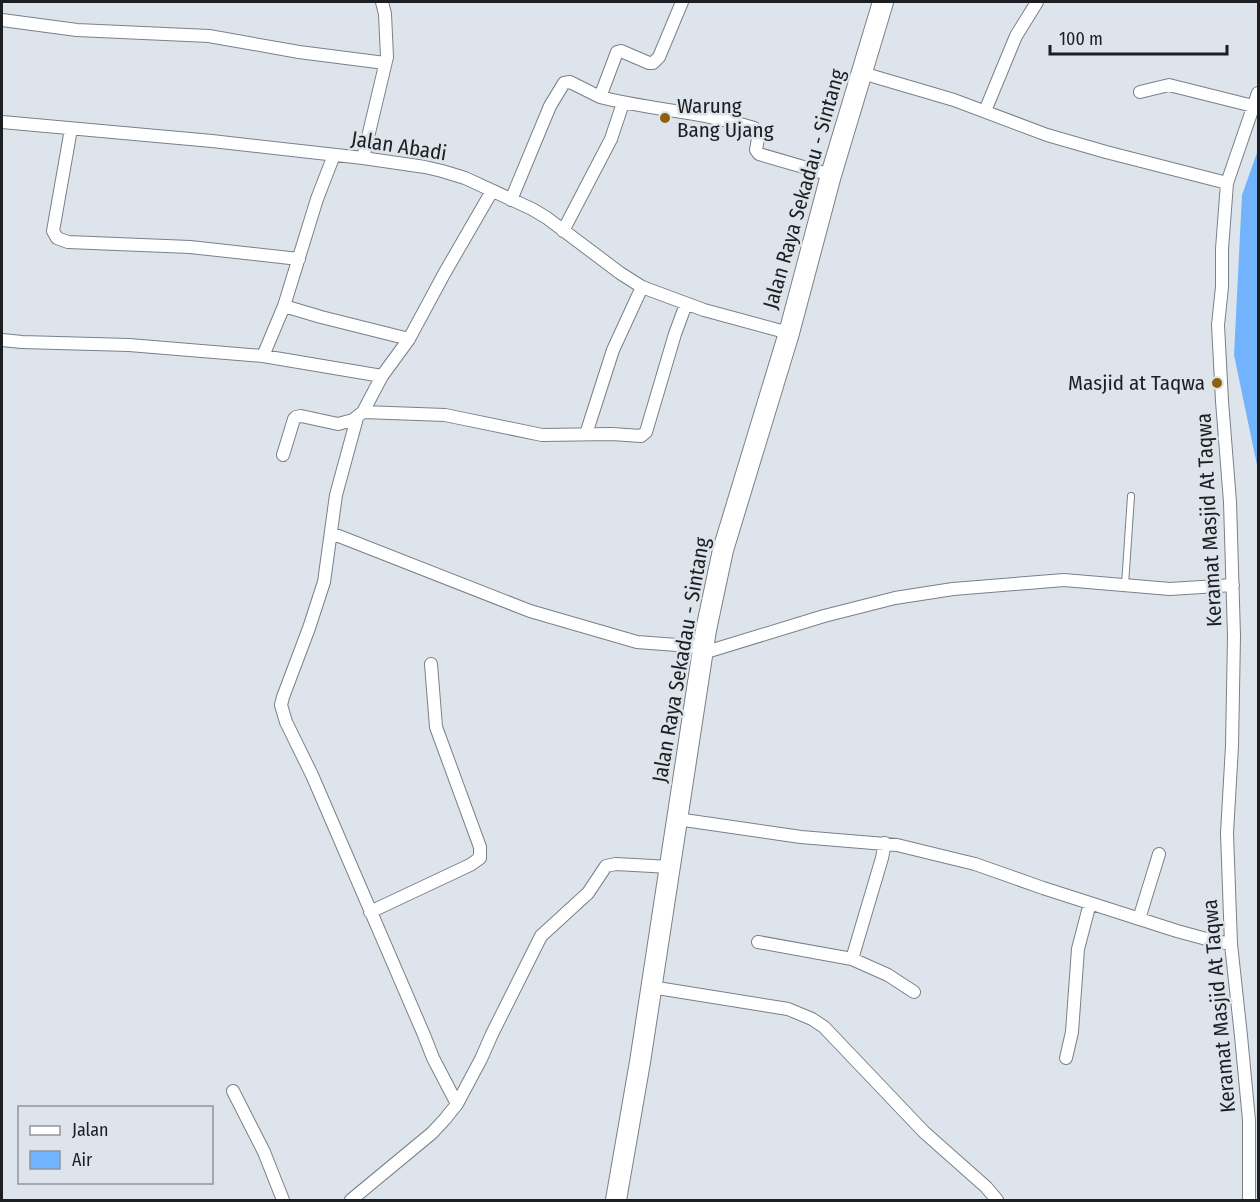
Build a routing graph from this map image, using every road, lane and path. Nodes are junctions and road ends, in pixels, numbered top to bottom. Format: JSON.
{"nodes":[{"id":1,"x":382,"y":2,"type":"edge"},
{"id":2,"x":682,"y":2,"type":"edge"},
{"id":3,"x":883,"y":2,"type":"edge"},
{"id":4,"x":1037,"y":2,"type":"edge"},
{"id":5,"x":2,"y":20,"type":"edge"},
{"id":6,"x":386,"y":63,"type":"junction"},
{"id":7,"x":862,"y":73,"type":"junction"},
{"id":8,"x":1140,"y":92,"type":"dead end"},
{"id":9,"x":1258,"y":93,"type":"edge"},
{"id":10,"x":600,"y":97,"type":"junction"},
{"id":11,"x":623,"y":103,"type":"junction"},
{"id":12,"x":1253,"y":106,"type":"junction"},
{"id":13,"x":985,"y":111,"type":"junction"},
{"id":14,"x":2,"y":122,"type":"edge"},
{"id":15,"x":70,"y":129,"type":"junction"},
{"id":16,"x":334,"y":155,"type":"junction"},
{"id":17,"x":363,"y":158,"type":"junction"},
{"id":18,"x":831,"y":174,"type":"junction"},
{"id":19,"x":1227,"y":183,"type":"junction"},
{"id":20,"x":492,"y":191,"type":"junction"},
{"id":21,"x":512,"y":200,"type":"junction"},
{"id":22,"x":563,"y":231,"type":"junction"},
{"id":23,"x":299,"y":258,"type":"junction"},
{"id":24,"x":642,"y":287,"type":"junction"},
{"id":25,"x":686,"y":304,"type":"junction"},
{"id":26,"x":284,"y":306,"type":"junction"},
{"id":27,"x":789,"y":333,"type":"junction"},
{"id":28,"x":409,"y":339,"type":"junction"},
{"id":29,"x":2,"y":340,"type":"edge"},
{"id":30,"x":263,"y":356,"type":"junction"},
{"id":31,"x":382,"y":376,"type":"junction"},
{"id":32,"x":360,"y":415,"type":"junction"},
{"id":33,"x":585,"y":434,"type":"junction"},
{"id":34,"x":283,"y":455,"type":"dead end"},
{"id":35,"x":1131,"y":496,"type":"dead end"},
{"id":36,"x":331,"y":532,"type":"junction"},
{"id":37,"x":1125,"y":585,"type":"junction"},
{"id":38,"x":1233,"y":585,"type":"junction"},
{"id":39,"x":703,"y":650,"type":"junction"},
{"id":40,"x":431,"y":664,"type":"dead end"},
{"id":41,"x":677,"y":819,"type":"junction"},
{"id":42,"x":885,"y":843,"type":"junction"},
{"id":43,"x":1159,"y":854,"type":"dead end"},
{"id":44,"x":670,"y":867,"type":"junction"},
{"id":45,"x":1090,"y":903,"type":"junction"},
{"id":46,"x":370,"y":912,"type":"junction"},
{"id":47,"x":1139,"y":919,"type":"junction"},
{"id":48,"x":758,"y":942,"type":"dead end"},
{"id":49,"x":1231,"y":944,"type":"junction"},
{"id":50,"x":852,"y":959,"type":"junction"},
{"id":51,"x":651,"y":987,"type":"junction"},
{"id":52,"x":914,"y":992,"type":"dead end"},
{"id":53,"x":1066,"y":1058,"type":"dead end"},
{"id":54,"x":233,"y":1091,"type":"dead end"},
{"id":55,"x":457,"y":1104,"type":"junction"},
{"id":56,"x":283,"y":1200,"type":"edge"},
{"id":57,"x":351,"y":1200,"type":"edge"},
{"id":58,"x":616,"y":1200,"type":"edge"},
{"id":59,"x":997,"y":1200,"type":"edge"},
{"id":60,"x":1249,"y":1200,"type":"edge"}],
"edges":[{"from":1,"to":6,"type":"street"},
{"from":2,"to":10,"type":"street"},
{"from":3,"to":7,"type":"highway","name":"Jalan Raya Sekadau - Sintang"},
{"from":4,"to":13,"type":"street"},
{"from":5,"to":6,"type":"street"},
{"from":6,"to":17,"type":"street"},
{"from":7,"to":13,"type":"street"},
{"from":7,"to":18,"type":"highway","name":"Jalan Raya Sekadau - Sintang"},
{"from":8,"to":12,"type":"street"},
{"from":9,"to":12,"type":"street","name":"Keramat Masjid At Taqwa"},
{"from":10,"to":11,"type":"street"},
{"from":10,"to":21,"type":"street"},
{"from":11,"to":18,"type":"street"},
{"from":11,"to":22,"type":"street"},
{"from":12,"to":19,"type":"street","name":"Keramat Masjid At Taqwa"},
{"from":13,"to":19,"type":"street"},
{"from":14,"to":15,"type":"street","name":"Jalan Abadi"},
{"from":15,"to":16,"type":"street","name":"Jalan Abadi"},
{"from":15,"to":23,"type":"street"},
{"from":16,"to":17,"type":"street","name":"Jalan Abadi"},
{"from":16,"to":23,"type":"street"},
{"from":17,"to":20,"type":"street","name":"Jalan Abadi"},
{"from":18,"to":27,"type":"highway","name":"Jalan Raya Sekadau - Sintang"},
{"from":19,"to":38,"type":"street","name":"Keramat Masjid At Taqwa"},
{"from":20,"to":21,"type":"street","name":"Jalan Abadi"},
{"from":20,"to":28,"type":"street"},
{"from":21,"to":22,"type":"street","name":"Jalan Abadi"},
{"from":22,"to":24,"type":"street","name":"Jalan Abadi"},
{"from":23,"to":26,"type":"street"},
{"from":24,"to":25,"type":"street","name":"Jalan Abadi"},
{"from":24,"to":33,"type":"street"},
{"from":25,"to":27,"type":"street","name":"Jalan Abadi"},
{"from":25,"to":33,"type":"street"},
{"from":26,"to":28,"type":"street"},
{"from":26,"to":30,"type":"street"},
{"from":27,"to":39,"type":"highway","name":"Jalan Raya Sekadau - Sintang"},
{"from":28,"to":31,"type":"street"},
{"from":29,"to":30,"type":"street"},
{"from":30,"to":31,"type":"street"},
{"from":31,"to":32,"type":"street"},
{"from":32,"to":33,"type":"street"},
{"from":32,"to":34,"type":"street"},
{"from":32,"to":36,"type":"street"},
{"from":35,"to":37,"type":"lane"},
{"from":36,"to":39,"type":"street"},
{"from":36,"to":46,"type":"street"},
{"from":37,"to":38,"type":"street"},
{"from":37,"to":39,"type":"street"},
{"from":38,"to":49,"type":"street","name":"Keramat Masjid At Taqwa"},
{"from":39,"to":41,"type":"highway","name":"Jalan Raya Sekadau - Sintang"},
{"from":40,"to":46,"type":"street"},
{"from":41,"to":42,"type":"street"},
{"from":41,"to":44,"type":"highway","name":"Jalan Raya Sekadau - Sintang"},
{"from":42,"to":45,"type":"street"},
{"from":42,"to":50,"type":"street"},
{"from":43,"to":47,"type":"street"},
{"from":44,"to":51,"type":"highway","name":"Jalan Raya Sekadau - Sintang"},
{"from":44,"to":55,"type":"street"},
{"from":45,"to":47,"type":"street"},
{"from":45,"to":53,"type":"street"},
{"from":46,"to":55,"type":"street"},
{"from":47,"to":49,"type":"street"},
{"from":48,"to":50,"type":"street"},
{"from":49,"to":60,"type":"street","name":"Keramat Masjid At Taqwa"},
{"from":50,"to":52,"type":"street"},
{"from":51,"to":58,"type":"highway","name":"Jalan Raya Sekadau - Sintang"},
{"from":51,"to":59,"type":"street"},
{"from":54,"to":56,"type":"street"},
{"from":55,"to":57,"type":"street"}]}
